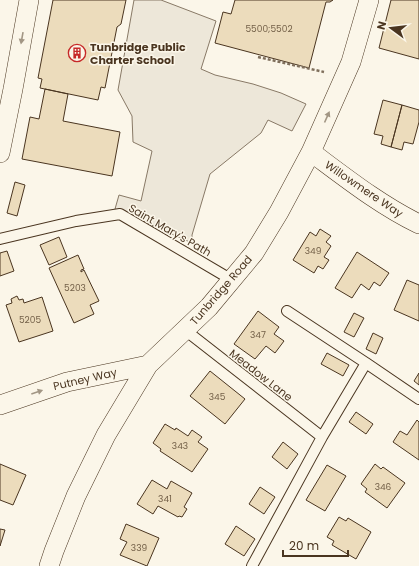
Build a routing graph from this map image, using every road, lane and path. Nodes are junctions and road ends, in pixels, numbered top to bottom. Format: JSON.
{"nodes":[{"id":1,"x":29,"y":0,"type":"edge"},
{"id":2,"x":369,"y":0,"type":"edge"},
{"id":3,"x":258,"y":56,"type":"dead end"},
{"id":4,"x":328,"y":73,"type":"dead end"},
{"id":5,"x":7,"y":88,"type":"edge"},
{"id":6,"x":311,"y":152,"type":"junction"},
{"id":7,"x":0,"y":153,"type":"edge"},
{"id":8,"x":419,"y":224,"type":"edge"},
{"id":9,"x":0,"y":239,"type":"edge"},
{"id":10,"x":232,"y":280,"type":"junction"},
{"id":11,"x":287,"y":311,"type":"dead end"},
{"id":12,"x":185,"y":330,"type":"junction"},
{"id":13,"x":366,"y":363,"type":"junction"},
{"id":14,"x":148,"y":365,"type":"junction"},
{"id":15,"x":419,"y":399,"type":"edge"},
{"id":16,"x":0,"y":404,"type":"edge"},
{"id":17,"x":322,"y":437,"type":"junction"},
{"id":18,"x":50,"y":566,"type":"edge"},
{"id":19,"x":252,"y":566,"type":"edge"}],
"edges":[{"from":1,"to":5,"type":"street","one_way":true},
{"from":6,"to":2,"type":"street","name":"Tunbridge Road","one_way":true},
{"from":3,"to":4,"type":"path"},
{"from":5,"to":7,"type":"street"},
{"from":6,"to":8,"type":"street","name":"Willowmere Way"},
{"from":6,"to":10,"type":"street","name":"Tunbridge Road"},
{"from":9,"to":10,"type":"lane","name":"Saint Mary's Path"},
{"from":10,"to":12,"type":"street","name":"Tunbridge Road"},
{"from":11,"to":13,"type":"lane"},
{"from":12,"to":14,"type":"street","name":"Tunbridge Road"},
{"from":12,"to":17,"type":"lane","name":"Meadow Lane"},
{"from":13,"to":15,"type":"lane"},
{"from":13,"to":17,"type":"lane"},
{"from":16,"to":14,"type":"street","name":"Putney Way","one_way":true},
{"from":14,"to":18,"type":"street","name":"Tunbridge Road"},
{"from":17,"to":19,"type":"lane"}]}
